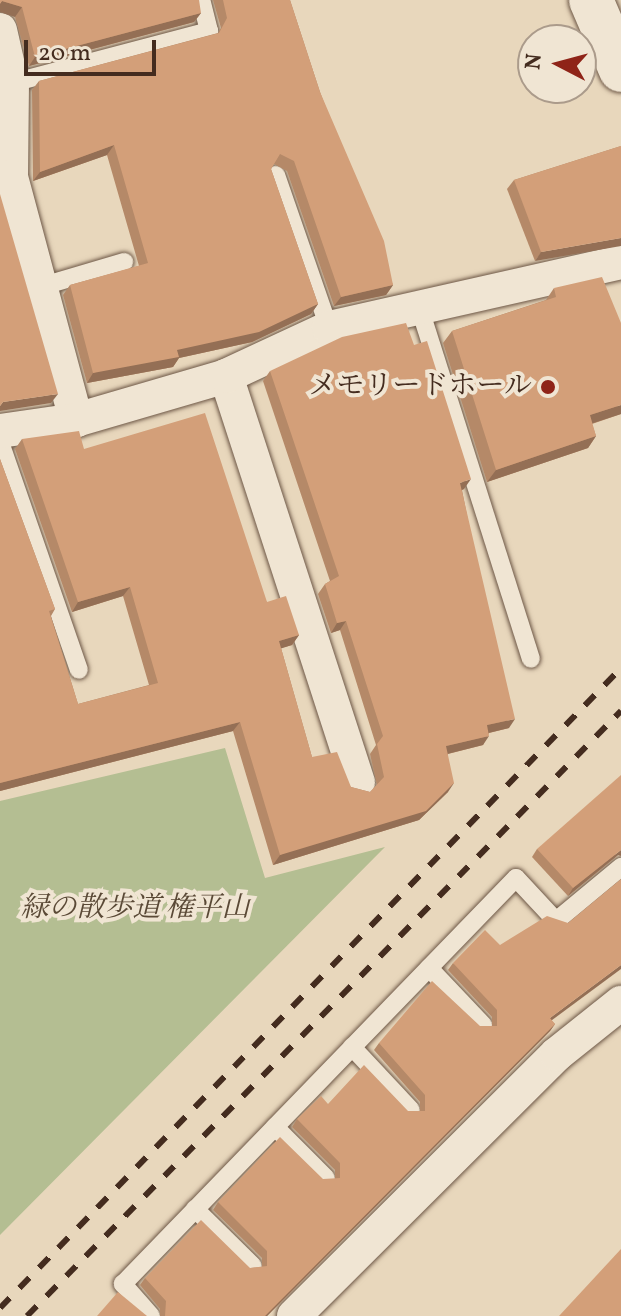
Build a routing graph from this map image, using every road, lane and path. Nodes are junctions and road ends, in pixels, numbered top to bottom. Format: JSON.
{"nodes":[{"id":1,"x":201,"y":0,"type":"edge"},
{"id":2,"x":591,"y":0,"type":"edge"},
{"id":3,"x":0,"y":30,"type":"edge"},
{"id":4,"x":621,"y":70,"type":"edge"},
{"id":5,"x":12,"y":83,"type":"junction"},
{"id":6,"x":276,"y":175,"type":"edge"},
{"id":7,"x":124,"y":262,"type":"dead end"},
{"id":8,"x":621,"y":262,"type":"edge"},
{"id":9,"x":36,"y":288,"type":"junction"},
{"id":10,"x":419,"y":306,"type":"junction"},
{"id":11,"x":329,"y":328,"type":"junction"},
{"id":12,"x":226,"y":376,"type":"junction"},
{"id":13,"x":76,"y":420,"type":"junction"},
{"id":14,"x":0,"y":431,"type":"edge"},
{"id":15,"x":0,"y":442,"type":"edge"},
{"id":16,"x":531,"y":659,"type":"dead end"},
{"id":17,"x":79,"y":670,"type":"dead end"},
{"id":18,"x":358,"y":782,"type":"dead end"},
{"id":19,"x":621,"y":867,"type":"edge"},
{"id":20,"x":429,"y":968,"type":"junction"},
{"id":21,"x":621,"y":1003,"type":"edge"},
{"id":22,"x":483,"y":1025,"type":"edge"},
{"id":23,"x":352,"y":1047,"type":"junction"},
{"id":24,"x":411,"y":1110,"type":"edge"},
{"id":25,"x":275,"y":1127,"type":"junction"},
{"id":26,"x":326,"y":1178,"type":"edge"},
{"id":27,"x":195,"y":1209,"type":"junction"},
{"id":28,"x":253,"y":1266,"type":"edge"},
{"id":29,"x":151,"y":1316,"type":"edge"},
{"id":30,"x":294,"y":1316,"type":"edge"}],
"edges":[{"from":1,"to":5,"type":"lane"},
{"from":2,"to":4,"type":"street"},
{"from":3,"to":5,"type":"street"},
{"from":5,"to":9,"type":"street"},
{"from":6,"to":11,"type":"lane"},
{"from":7,"to":9,"type":"lane"},
{"from":8,"to":10,"type":"street"},
{"from":9,"to":13,"type":"street"},
{"from":10,"to":11,"type":"street"},
{"from":10,"to":16,"type":"lane"},
{"from":11,"to":12,"type":"street"},
{"from":12,"to":13,"type":"street"},
{"from":12,"to":18,"type":"street"},
{"from":13,"to":14,"type":"street"},
{"from":15,"to":17,"type":"lane"},
{"from":19,"to":20,"type":"lane"},
{"from":20,"to":22,"type":"lane"},
{"from":20,"to":23,"type":"lane"},
{"from":21,"to":30,"type":"street"},
{"from":23,"to":24,"type":"lane"},
{"from":23,"to":25,"type":"lane"},
{"from":25,"to":26,"type":"lane"},
{"from":25,"to":27,"type":"lane"},
{"from":27,"to":28,"type":"lane"},
{"from":27,"to":29,"type":"lane"}]}
